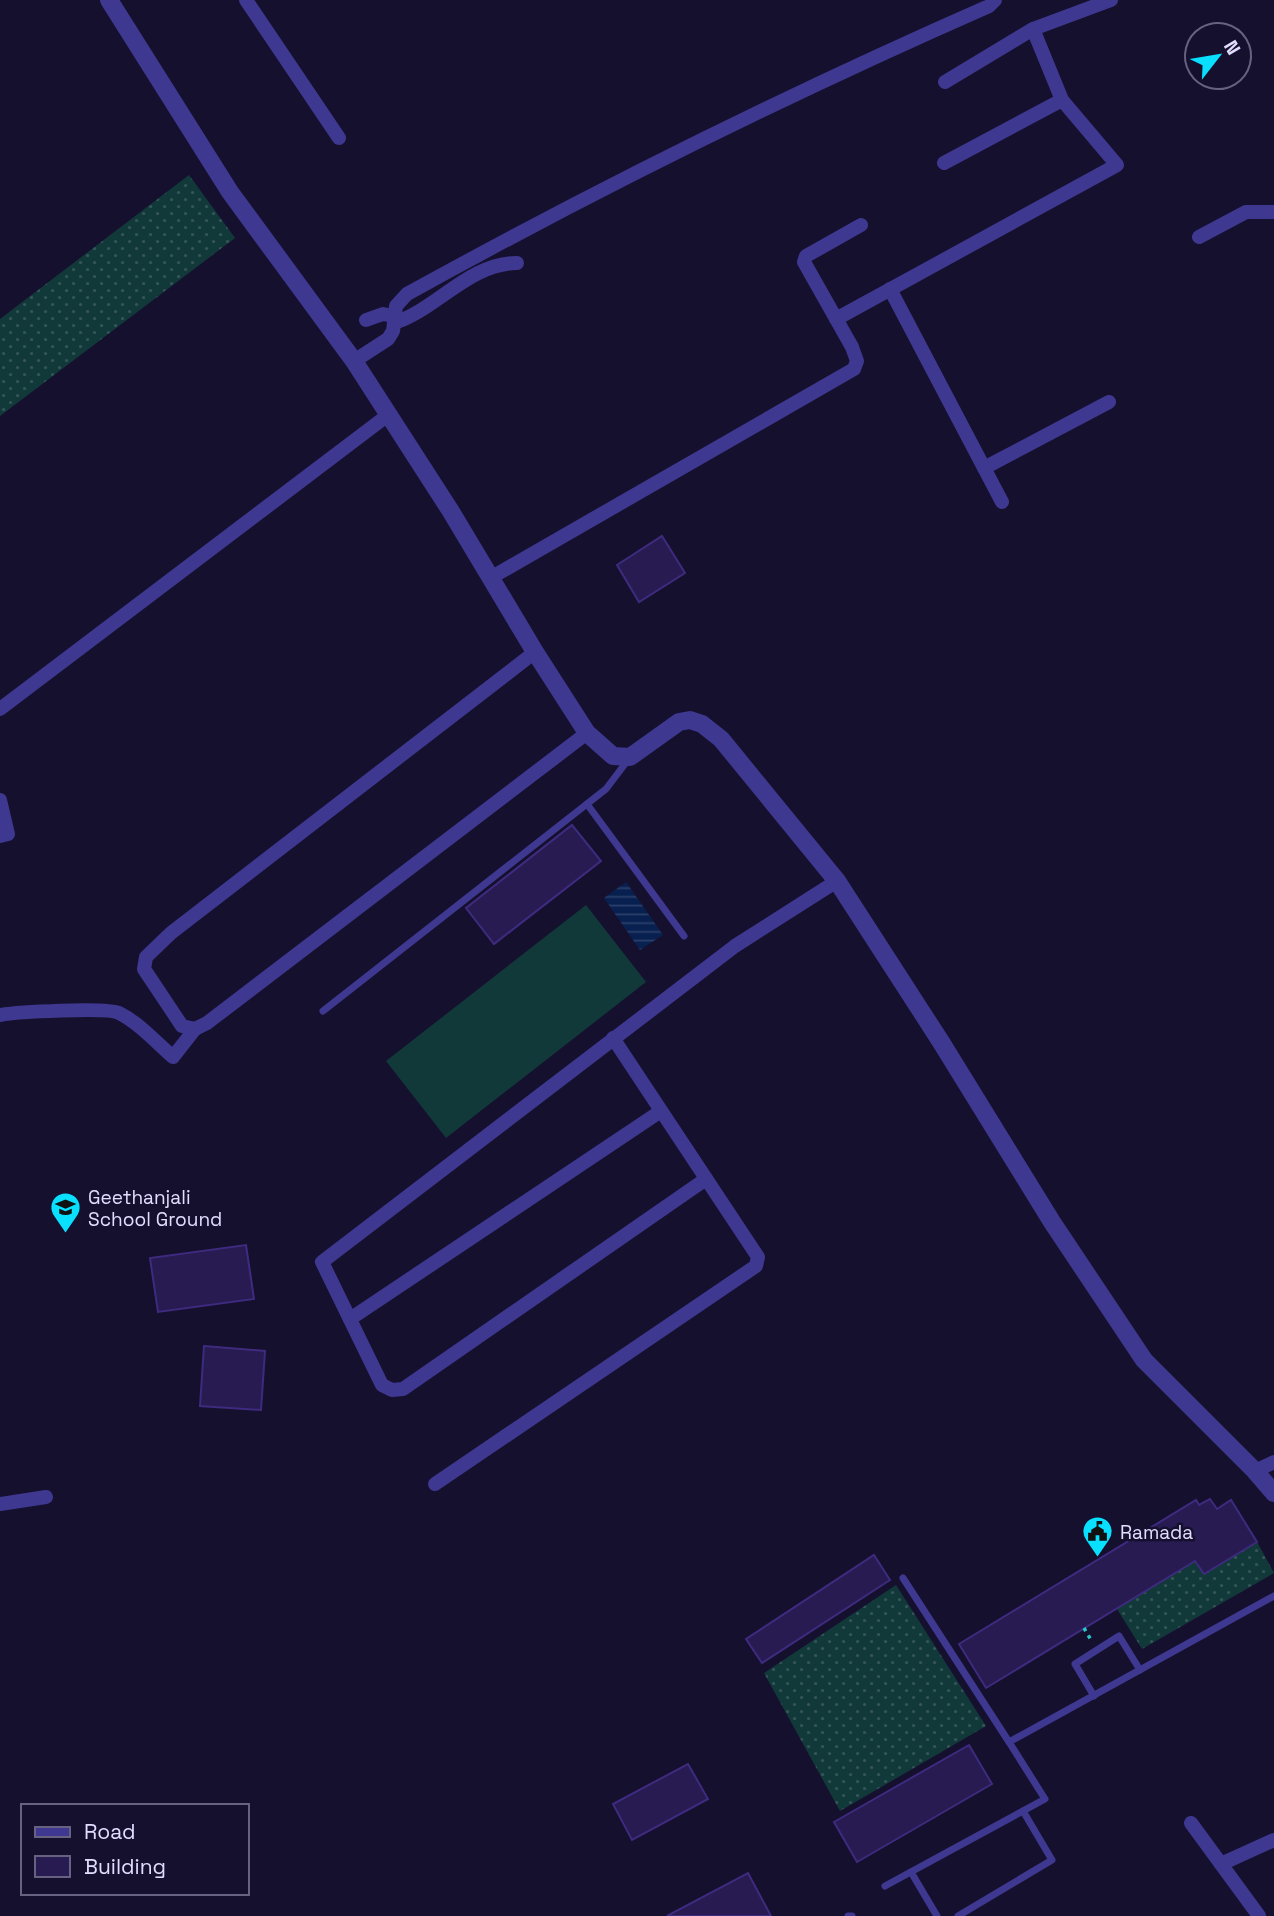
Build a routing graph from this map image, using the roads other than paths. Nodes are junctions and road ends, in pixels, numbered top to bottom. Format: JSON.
{"nodes":[{"id":1,"x":109,"y":0,"type":"edge"},
{"id":2,"x":246,"y":0,"type":"edge"},
{"id":3,"x":995,"y":0,"type":"edge"},
{"id":4,"x":1111,"y":0,"type":"edge"},
{"id":5,"x":1033,"y":29,"type":"junction"},
{"id":6,"x":945,"y":82,"type":"dead end"},
{"id":7,"x":1062,"y":100,"type":"junction"},
{"id":8,"x":339,"y":138,"type":"dead end"},
{"id":9,"x":944,"y":163,"type":"dead end"},
{"id":10,"x":1274,"y":212,"type":"edge"},
{"id":11,"x":861,"y":225,"type":"dead end"},
{"id":12,"x":1199,"y":237,"type":"dead end"},
{"id":13,"x":517,"y":263,"type":"dead end"},
{"id":14,"x":890,"y":289,"type":"junction"},
{"id":15,"x":394,"y":319,"type":"junction"},
{"id":16,"x":836,"y":319,"type":"junction"},
{"id":17,"x":366,"y":320,"type":"dead end"},
{"id":18,"x":354,"y":361,"type":"junction"},
{"id":19,"x":1109,"y":402,"type":"dead end"},
{"id":20,"x":388,"y":415,"type":"junction"},
{"id":21,"x":984,"y":468,"type":"junction"},
{"id":22,"x":1002,"y":502,"type":"dead end"},
{"id":23,"x":492,"y":577,"type":"junction"},
{"id":24,"x":535,"y":653,"type":"junction"},
{"id":25,"x":0,"y":709,"type":"edge"},
{"id":26,"x":587,"y":733,"type":"junction"},
{"id":27,"x":630,"y":757,"type":"junction"},
{"id":28,"x":0,"y":800,"type":"edge"},
{"id":29,"x":587,"y":804,"type":"junction"},
{"id":30,"x":0,"y":835,"type":"edge"},
{"id":31,"x":837,"y":881,"type":"junction"},
{"id":32,"x":684,"y":936,"type":"dead end"},
{"id":33,"x":323,"y":1011,"type":"dead end"},
{"id":34,"x":0,"y":1015,"type":"edge"},
{"id":35,"x":195,"y":1029,"type":"junction"},
{"id":36,"x":613,"y":1038,"type":"junction"},
{"id":37,"x":661,"y":1111,"type":"junction"},
{"id":38,"x":706,"y":1179,"type":"junction"},
{"id":39,"x":350,"y":1319,"type":"junction"},
{"id":40,"x":1274,"y":1462,"type":"edge"},
{"id":41,"x":1255,"y":1471,"type":"junction"},
{"id":42,"x":435,"y":1484,"type":"dead end"},
{"id":43,"x":1274,"y":1493,"type":"edge"},
{"id":44,"x":46,"y":1497,"type":"dead end"},
{"id":45,"x":0,"y":1504,"type":"edge"},
{"id":46,"x":903,"y":1578,"type":"dead end"},
{"id":47,"x":1274,"y":1596,"type":"edge"},
{"id":48,"x":1140,"y":1670,"type":"junction"},
{"id":49,"x":1094,"y":1696,"type":"junction"},
{"id":50,"x":1009,"y":1742,"type":"junction"},
{"id":51,"x":1023,"y":1811,"type":"junction"},
{"id":52,"x":1191,"y":1822,"type":"dead end"},
{"id":53,"x":1274,"y":1840,"type":"edge"},
{"id":54,"x":1221,"y":1864,"type":"junction"},
{"id":55,"x":911,"y":1872,"type":"junction"},
{"id":56,"x":885,"y":1886,"type":"dead end"},
{"id":57,"x":937,"y":1916,"type":"edge"},
{"id":58,"x":958,"y":1916,"type":"edge"},
{"id":59,"x":1259,"y":1916,"type":"edge"}],
"edges":[{"from":1,"to":18,"type":"street"},
{"from":2,"to":8,"type":"street"},
{"from":3,"to":15,"type":"street"},
{"from":4,"to":5,"type":"street"},
{"from":5,"to":6,"type":"street"},
{"from":5,"to":7,"type":"street"},
{"from":7,"to":9,"type":"street"},
{"from":7,"to":14,"type":"street"},
{"from":10,"to":12,"type":"street"},
{"from":11,"to":16,"type":"street"},
{"from":13,"to":15,"type":"street"},
{"from":14,"to":16,"type":"street"},
{"from":14,"to":21,"type":"street"},
{"from":15,"to":17,"type":"street"},
{"from":15,"to":18,"type":"street"},
{"from":16,"to":23,"type":"street"},
{"from":18,"to":20,"type":"street"},
{"from":19,"to":21,"type":"street"},
{"from":20,"to":23,"type":"street"},
{"from":20,"to":25,"type":"street"},
{"from":21,"to":22,"type":"street"},
{"from":23,"to":24,"type":"street"},
{"from":24,"to":26,"type":"street"},
{"from":24,"to":35,"type":"street"},
{"from":26,"to":27,"type":"street"},
{"from":26,"to":35,"type":"street"},
{"from":27,"to":29,"type":"lane"},
{"from":27,"to":31,"type":"street"},
{"from":28,"to":30,"type":"street"},
{"from":29,"to":32,"type":"lane"},
{"from":29,"to":33,"type":"lane"},
{"from":31,"to":36,"type":"street"},
{"from":31,"to":41,"type":"street"},
{"from":34,"to":35,"type":"street"},
{"from":36,"to":37,"type":"street"},
{"from":36,"to":39,"type":"street"},
{"from":37,"to":38,"type":"street"},
{"from":37,"to":39,"type":"street"},
{"from":38,"to":39,"type":"street"},
{"from":38,"to":42,"type":"street"},
{"from":40,"to":41,"type":"street"},
{"from":41,"to":43,"type":"street"},
{"from":44,"to":45,"type":"street"},
{"from":46,"to":50,"type":"lane"},
{"from":47,"to":48,"type":"lane"},
{"from":48,"to":49,"type":"lane"},
{"from":48,"to":49,"type":"lane"},
{"from":49,"to":50,"type":"lane"},
{"from":50,"to":51,"type":"lane"},
{"from":51,"to":55,"type":"lane"},
{"from":51,"to":58,"type":"lane"},
{"from":52,"to":54,"type":"street"},
{"from":53,"to":54,"type":"street"},
{"from":54,"to":59,"type":"street"},
{"from":55,"to":56,"type":"lane"},
{"from":55,"to":57,"type":"lane"}]}
